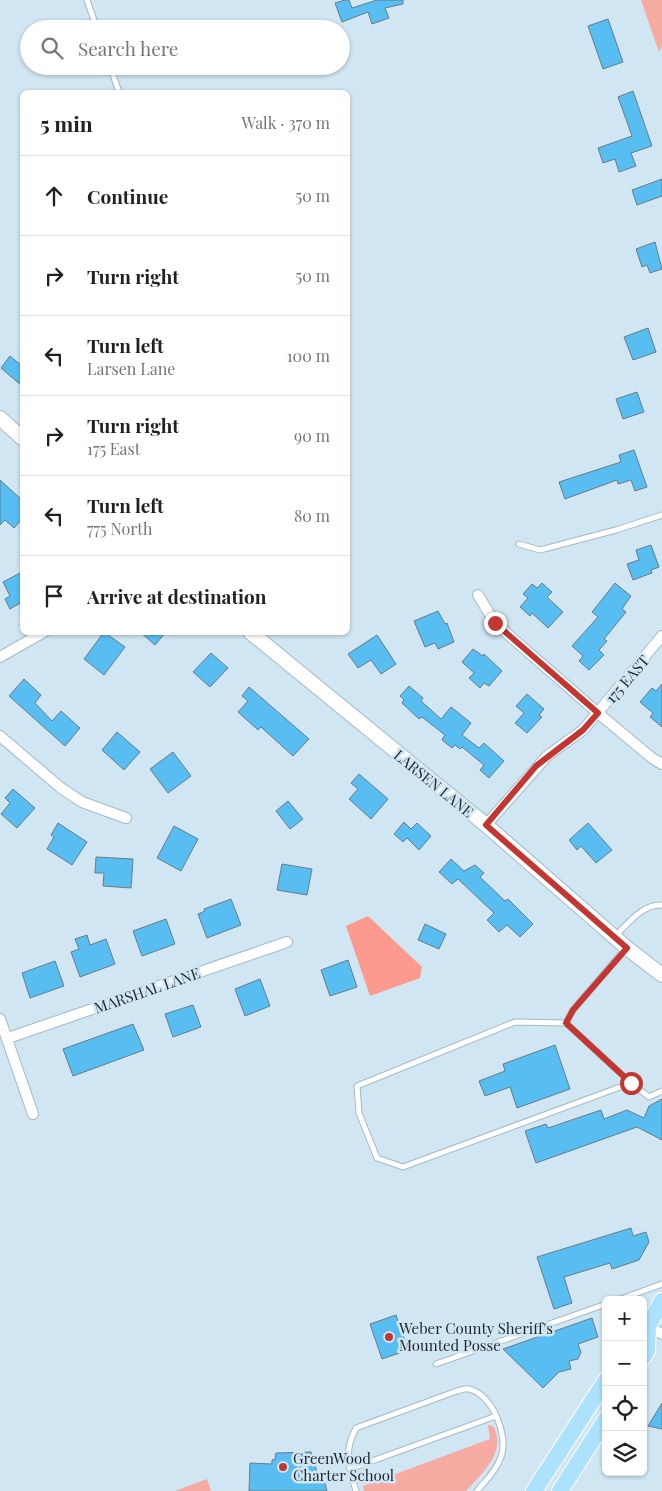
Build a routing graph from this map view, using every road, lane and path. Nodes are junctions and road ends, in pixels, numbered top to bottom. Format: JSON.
{"nodes":[{"id":1,"x":87,"y":0,"type":"edge"},
{"id":2,"x":93,"y":20,"type":"edge"},
{"id":3,"x":113,"y":75,"type":"edge"},
{"id":4,"x":118,"y":90,"type":"edge"},
{"id":5,"x":0,"y":418,"type":"edge"},
{"id":6,"x":20,"y":436,"type":"edge"},
{"id":7,"x":662,"y":515,"type":"edge"},
{"id":8,"x":518,"y":544,"type":"dead end"},
{"id":9,"x":478,"y":595,"type":"dead end"},
{"id":10,"x":39,"y":635,"type":"edge"},
{"id":11,"x":254,"y":635,"type":"edge"},
{"id":12,"x":662,"y":636,"type":"edge"},
{"id":13,"x":0,"y":657,"type":"edge"},
{"id":14,"x":598,"y":713,"type":"junction"},
{"id":15,"x":0,"y":736,"type":"edge"},
{"id":16,"x":662,"y":764,"type":"edge"},
{"id":17,"x":126,"y":818,"type":"dead end"},
{"id":18,"x":486,"y":825,"type":"junction"},
{"id":19,"x":662,"y":906,"type":"edge"},
{"id":20,"x":615,"y":936,"type":"junction"},
{"id":21,"x":288,"y":942,"type":"dead end"},
{"id":22,"x":627,"y":948,"type":"junction"},
{"id":23,"x":662,"y":975,"type":"edge"},
{"id":24,"x":0,"y":1018,"type":"edge"},
{"id":25,"x":566,"y":1023,"type":"junction"},
{"id":26,"x":8,"y":1038,"type":"junction"},
{"id":27,"x":631,"y":1083,"type":"junction"},
{"id":28,"x":662,"y":1091,"type":"edge"},
{"id":29,"x":33,"y":1114,"type":"dead end"},
{"id":30,"x":662,"y":1284,"type":"edge"},
{"id":31,"x":629,"y":1296,"type":"edge"},
{"id":32,"x":662,"y":1301,"type":"edge"},
{"id":33,"x":602,"y":1305,"type":"edge"},
{"id":34,"x":651,"y":1330,"type":"edge"},
{"id":35,"x":647,"y":1351,"type":"edge"},
{"id":36,"x":436,"y":1364,"type":"dead end"},
{"id":37,"x":602,"y":1386,"type":"edge"},
{"id":38,"x":496,"y":1416,"type":"junction"},
{"id":39,"x":602,"y":1424,"type":"edge"},
{"id":40,"x":350,"y":1469,"type":"junction"},
{"id":41,"x":356,"y":1491,"type":"edge"},
{"id":42,"x":476,"y":1491,"type":"edge"},
{"id":43,"x":534,"y":1491,"type":"edge"},
{"id":44,"x":560,"y":1491,"type":"edge"}],
"edges":[{"from":1,"to":2,"type":"lane"},
{"from":3,"to":4,"type":"lane"},
{"from":5,"to":6,"type":"main road"},
{"from":7,"to":8,"type":"lane"},
{"from":9,"to":14,"type":"street"},
{"from":10,"to":13,"type":"street"},
{"from":11,"to":18,"type":"main road","name":"LARSEN LANE"},
{"from":12,"to":14,"type":"street","name":"175 EAST"},
{"from":14,"to":16,"type":"street"},
{"from":14,"to":18,"type":"street","name":"175 EAST"},
{"from":15,"to":17,"type":"street"},
{"from":18,"to":20,"type":"main road","name":"LARSEN LANE"},
{"from":19,"to":20,"type":"lane"},
{"from":20,"to":22,"type":"main road","name":"LARSEN LANE"},
{"from":21,"to":26,"type":"street","name":"MARSHAL LANE"},
{"from":22,"to":23,"type":"main road","name":"LARSEN LANE"},
{"from":22,"to":25,"type":"lane"},
{"from":24,"to":26,"type":"street"},
{"from":25,"to":27,"type":"lane"},
{"from":25,"to":27,"type":"lane"},
{"from":26,"to":29,"type":"street"},
{"from":27,"to":28,"type":"lane"},
{"from":30,"to":31,"type":"lane"},
{"from":32,"to":34,"type":"main road"},
{"from":33,"to":36,"type":"lane"},
{"from":34,"to":35,"type":"main road"},
{"from":37,"to":43,"type":"main road"},
{"from":38,"to":40,"type":"lane"},
{"from":38,"to":40,"type":"lane"},
{"from":38,"to":42,"type":"lane"},
{"from":39,"to":44,"type":"main road"},
{"from":40,"to":41,"type":"lane"}]}
